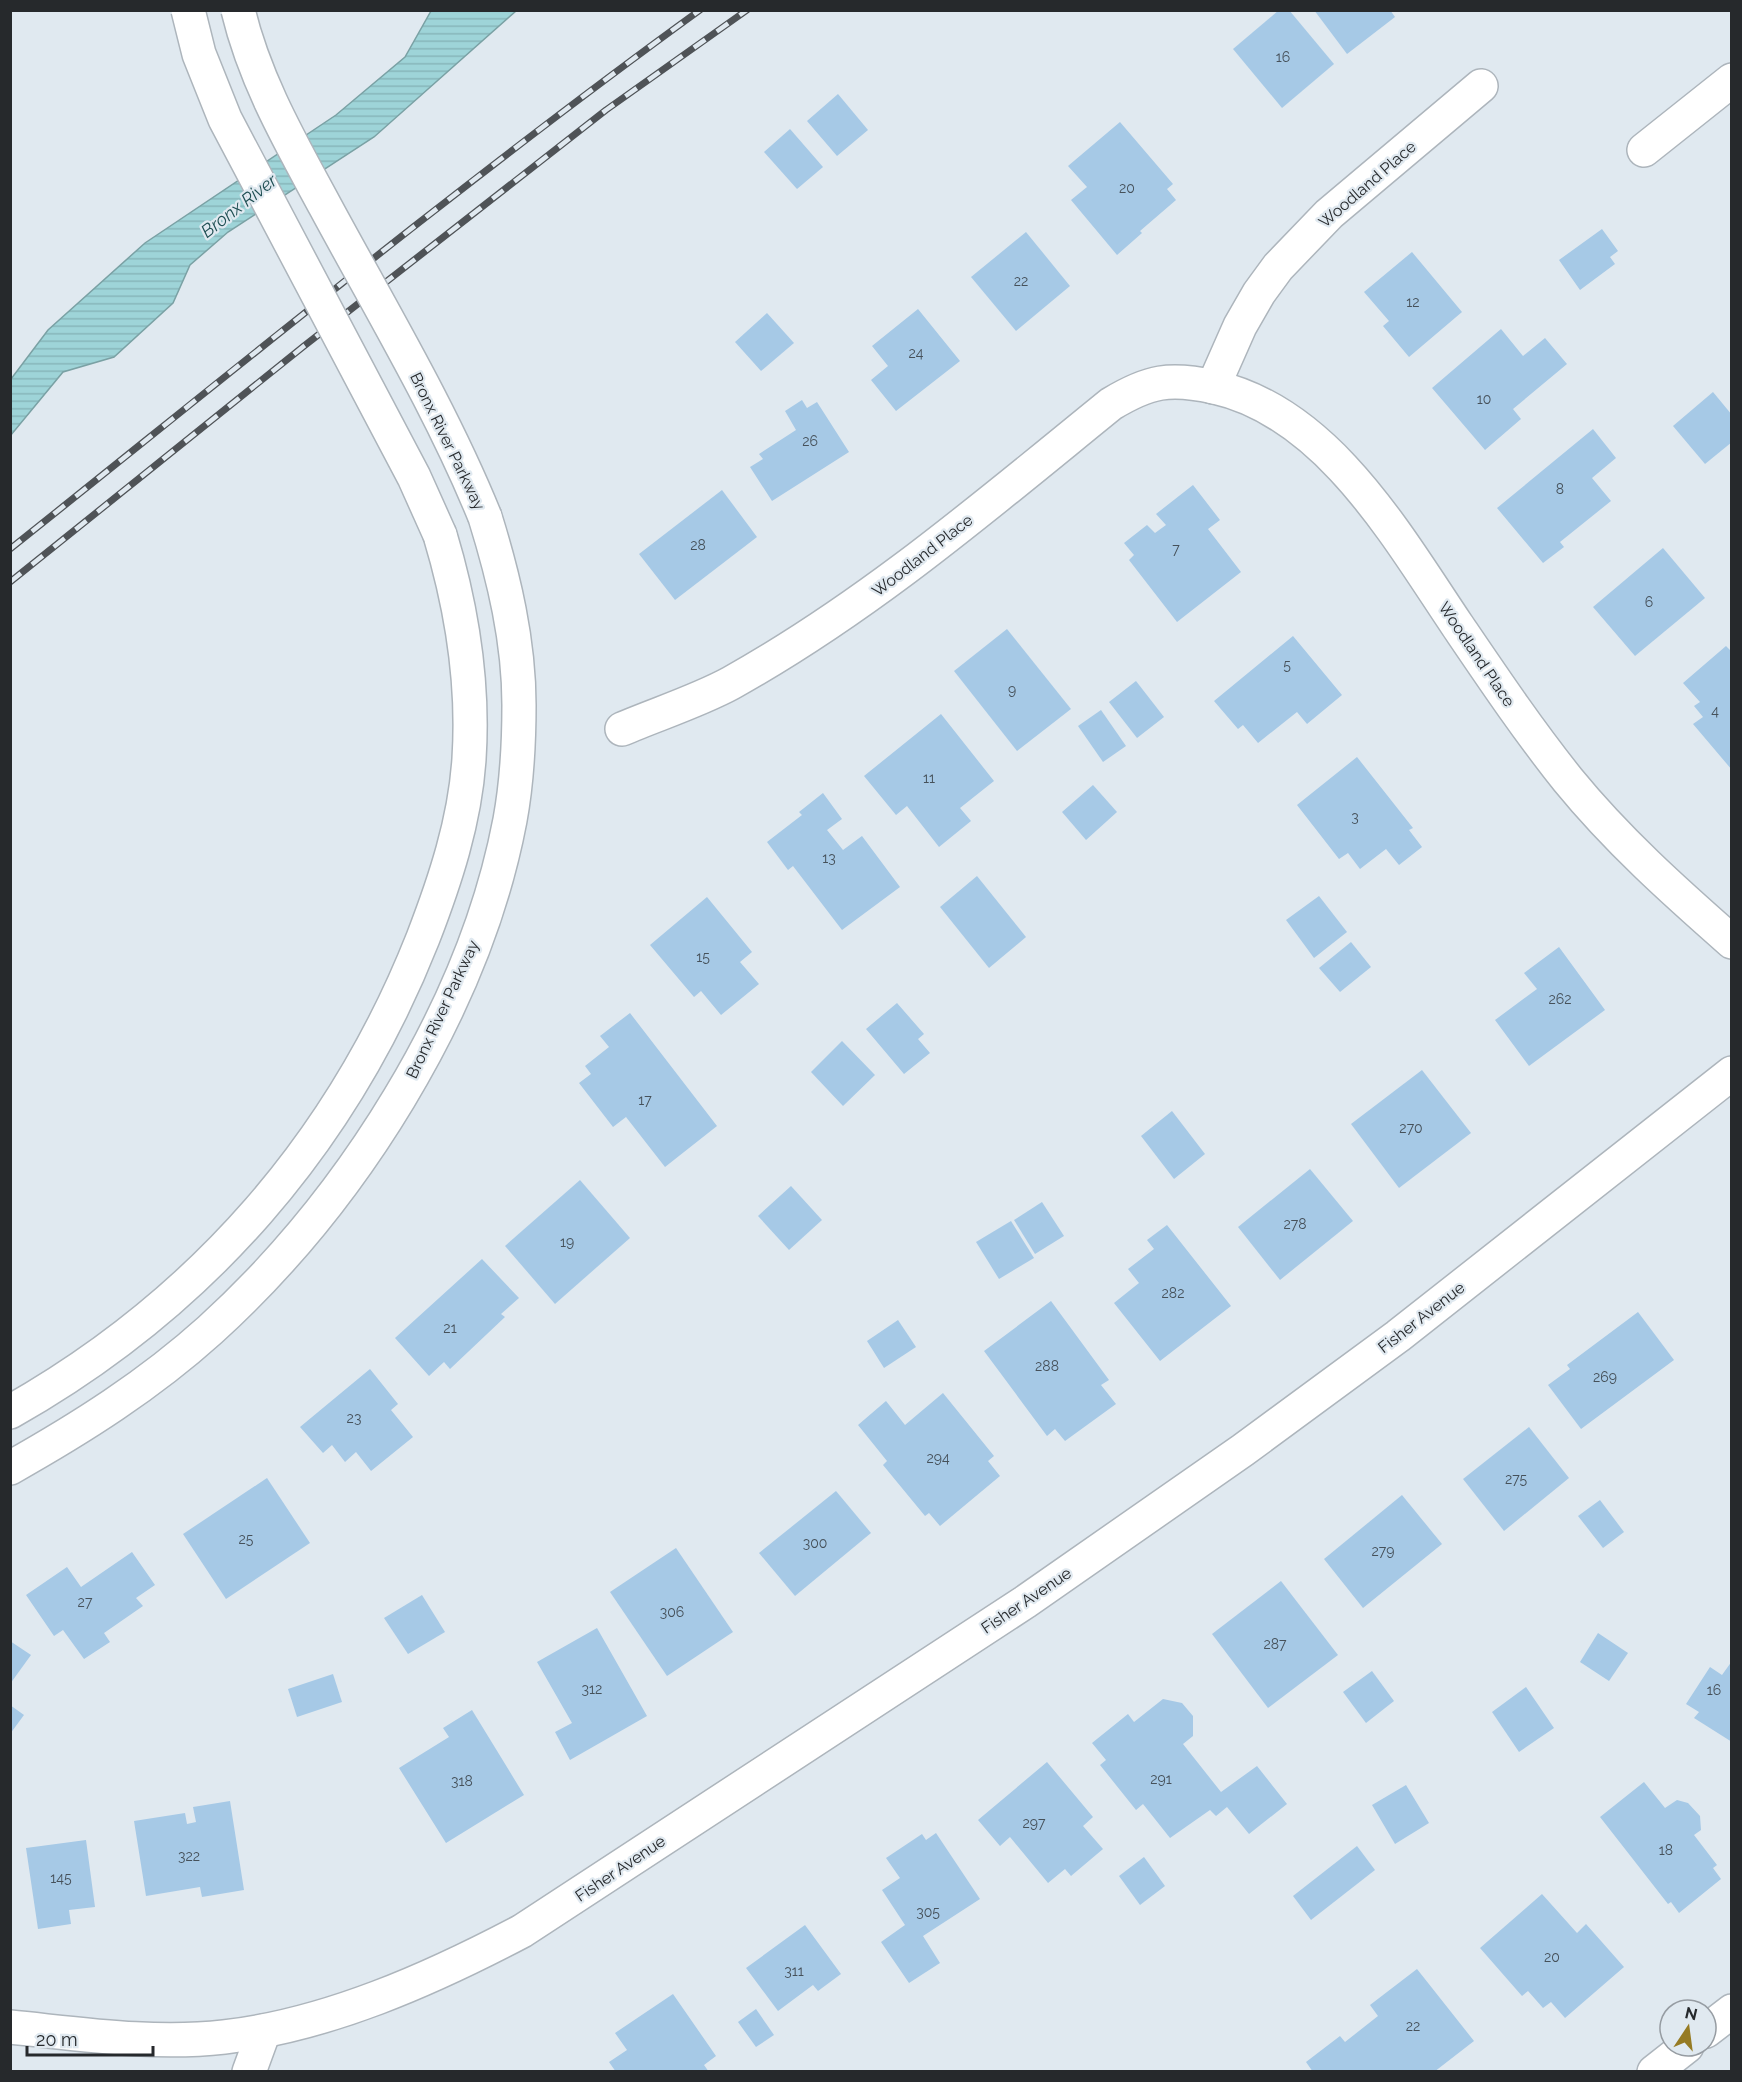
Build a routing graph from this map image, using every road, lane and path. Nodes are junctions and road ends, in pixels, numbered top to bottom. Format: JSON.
{"nodes":[{"id":1,"x":188,"y":10,"type":"edge"},
{"id":2,"x":238,"y":10,"type":"edge"},
{"id":3,"x":1731,"y":80,"type":"edge"},
{"id":4,"x":1481,"y":86,"type":"dead end"},
{"id":5,"x":1644,"y":150,"type":"dead end"},
{"id":6,"x":1213,"y":387,"type":"junction"},
{"id":7,"x":622,"y":729,"type":"dead end"},
{"id":8,"x":1731,"y":942,"type":"edge"},
{"id":9,"x":1731,"y":1073,"type":"edge"},
{"id":10,"x":10,"y":1412,"type":"edge"},
{"id":11,"x":10,"y":1468,"type":"edge"},
{"id":12,"x":1731,"y":2011,"type":"edge"},
{"id":13,"x":1718,"y":2021,"type":"edge"},
{"id":14,"x":10,"y":2027,"type":"edge"},
{"id":15,"x":264,"y":2031,"type":"junction"},
{"id":16,"x":1672,"y":2058,"type":"edge"},
{"id":17,"x":249,"y":2072,"type":"edge"},
{"id":18,"x":1654,"y":2072,"type":"edge"}],
"edges":[{"from":1,"to":10,"type":"main road","bridge":true},
{"from":2,"to":11,"type":"main road","name":"Bronx River Parkway","bridge":true},
{"from":3,"to":5,"type":"main road"},
{"from":4,"to":6,"type":"main road","name":"Woodland Place"},
{"from":6,"to":7,"type":"main road","name":"Woodland Place"},
{"from":6,"to":8,"type":"main road","name":"Woodland Place"},
{"from":9,"to":15,"type":"main road","name":"Fisher Avenue"},
{"from":12,"to":13,"type":"main road"},
{"from":14,"to":15,"type":"main road","name":"Fisher Avenue"},
{"from":15,"to":17,"type":"main road"},
{"from":16,"to":18,"type":"main road"}]}
